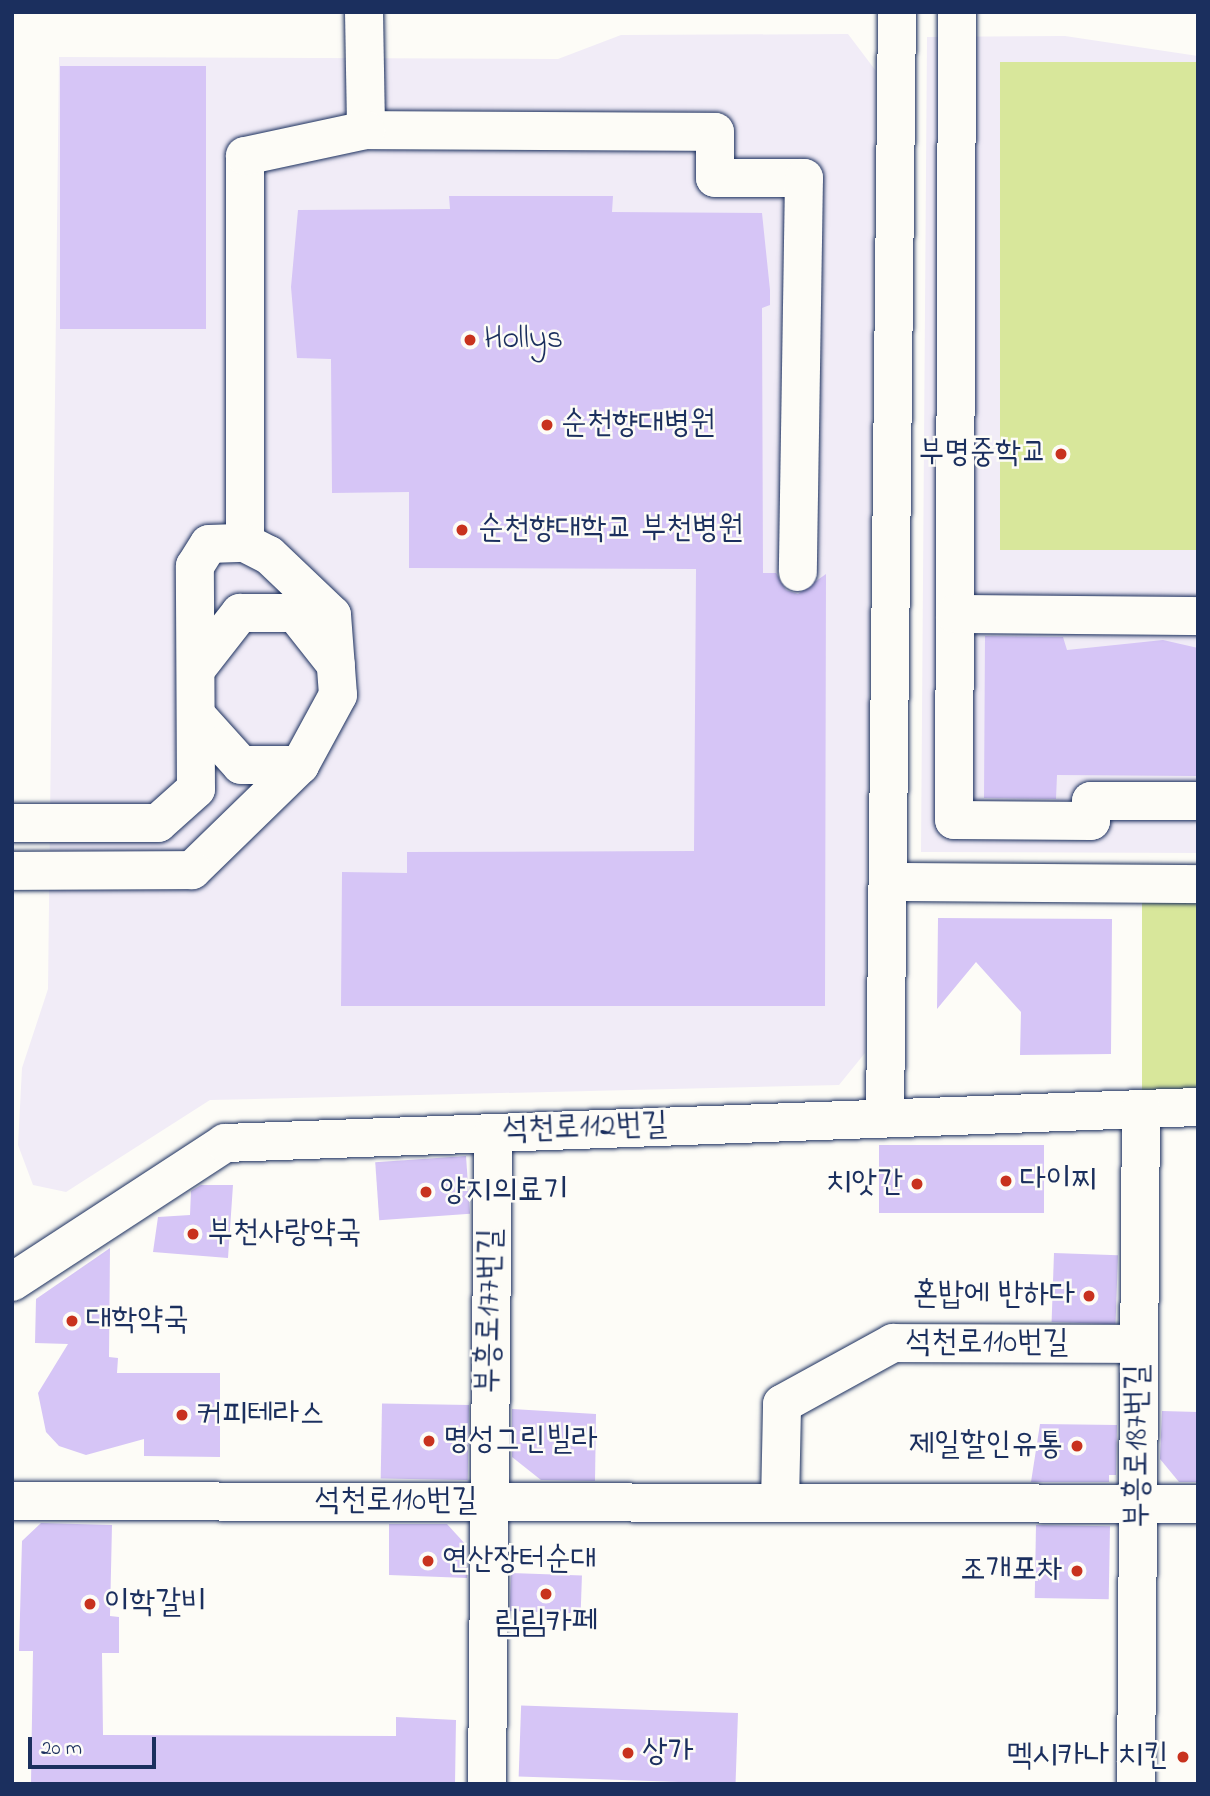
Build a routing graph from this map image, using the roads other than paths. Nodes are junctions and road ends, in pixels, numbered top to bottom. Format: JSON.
{"nodes":[{"id":1,"x":364,"y":12,"type":"edge"},
{"id":2,"x":897,"y":12,"type":"edge"},
{"id":3,"x":957,"y":12,"type":"edge"},
{"id":4,"x":366,"y":130,"type":"junction"},
{"id":5,"x":245,"y":543,"type":"junction"},
{"id":6,"x":798,"y":572,"type":"dead end"},
{"id":7,"x":955,"y":614,"type":"junction"},
{"id":8,"x":1198,"y":616,"type":"edge"},
{"id":9,"x":336,"y":665,"type":"junction"},
{"id":10,"x":197,"y":668,"type":"junction"},
{"id":11,"x":196,"y":715,"type":"junction"},
{"id":12,"x":300,"y":765,"type":"junction"},
{"id":13,"x":1198,"y":802,"type":"edge"},
{"id":14,"x":12,"y":823,"type":"edge"},
{"id":15,"x":12,"y":872,"type":"edge"},
{"id":16,"x":888,"y":882,"type":"junction"},
{"id":17,"x":1198,"y":884,"type":"edge"},
{"id":18,"x":1198,"y":1107,"type":"edge"},
{"id":19,"x":1141,"y":1109,"type":"junction"},
{"id":20,"x":886,"y":1118,"type":"junction"},
{"id":21,"x":493,"y":1133,"type":"junction"},
{"id":22,"x":12,"y":1282,"type":"edge"},
{"id":23,"x":1139,"y":1344,"type":"junction"},
{"id":24,"x":12,"y":1501,"type":"edge"},
{"id":25,"x":489,"y":1502,"type":"junction"},
{"id":26,"x":780,"y":1503,"type":"junction"},
{"id":27,"x":1139,"y":1504,"type":"junction"},
{"id":28,"x":1198,"y":1504,"type":"edge"},
{"id":29,"x":487,"y":1784,"type":"edge"},
{"id":30,"x":1136,"y":1784,"type":"edge"}],
"edges":[{"from":1,"to":4,"type":"street"},
{"from":2,"to":16,"type":"street"},
{"from":3,"to":7,"type":"street"},
{"from":4,"to":5,"type":"street"},
{"from":4,"to":6,"type":"street"},
{"from":5,"to":9,"type":"street"},
{"from":5,"to":10,"type":"street"},
{"from":7,"to":8,"type":"street"},
{"from":7,"to":13,"type":"street"},
{"from":9,"to":10,"type":"street"},
{"from":9,"to":12,"type":"street"},
{"from":10,"to":11,"type":"street"},
{"from":11,"to":12,"type":"street"},
{"from":11,"to":14,"type":"street"},
{"from":12,"to":15,"type":"street"},
{"from":16,"to":17,"type":"street"},
{"from":16,"to":20,"type":"street"},
{"from":18,"to":19,"type":"street","name":"석천로112번길"},
{"from":19,"to":20,"type":"street","name":"석천로112번길"},
{"from":19,"to":23,"type":"street","name":"부흥로187번길"},
{"from":20,"to":21,"type":"street","name":"석천로112번길"},
{"from":21,"to":22,"type":"street","name":"석천로112번길"},
{"from":21,"to":25,"type":"street","name":"부흥로177번길"},
{"from":23,"to":26,"type":"street","name":"석천로110번길"},
{"from":23,"to":27,"type":"street","name":"부흥로187번길"},
{"from":24,"to":25,"type":"street","name":"석천로110번길"},
{"from":25,"to":26,"type":"street","name":"석천로110번길"},
{"from":25,"to":29,"type":"street","name":"부흥로177번길"},
{"from":26,"to":27,"type":"street","name":"석천로110번길"},
{"from":27,"to":28,"type":"street","name":"석천로110번길"},
{"from":27,"to":30,"type":"street","name":"부흥로187번길"}]}
